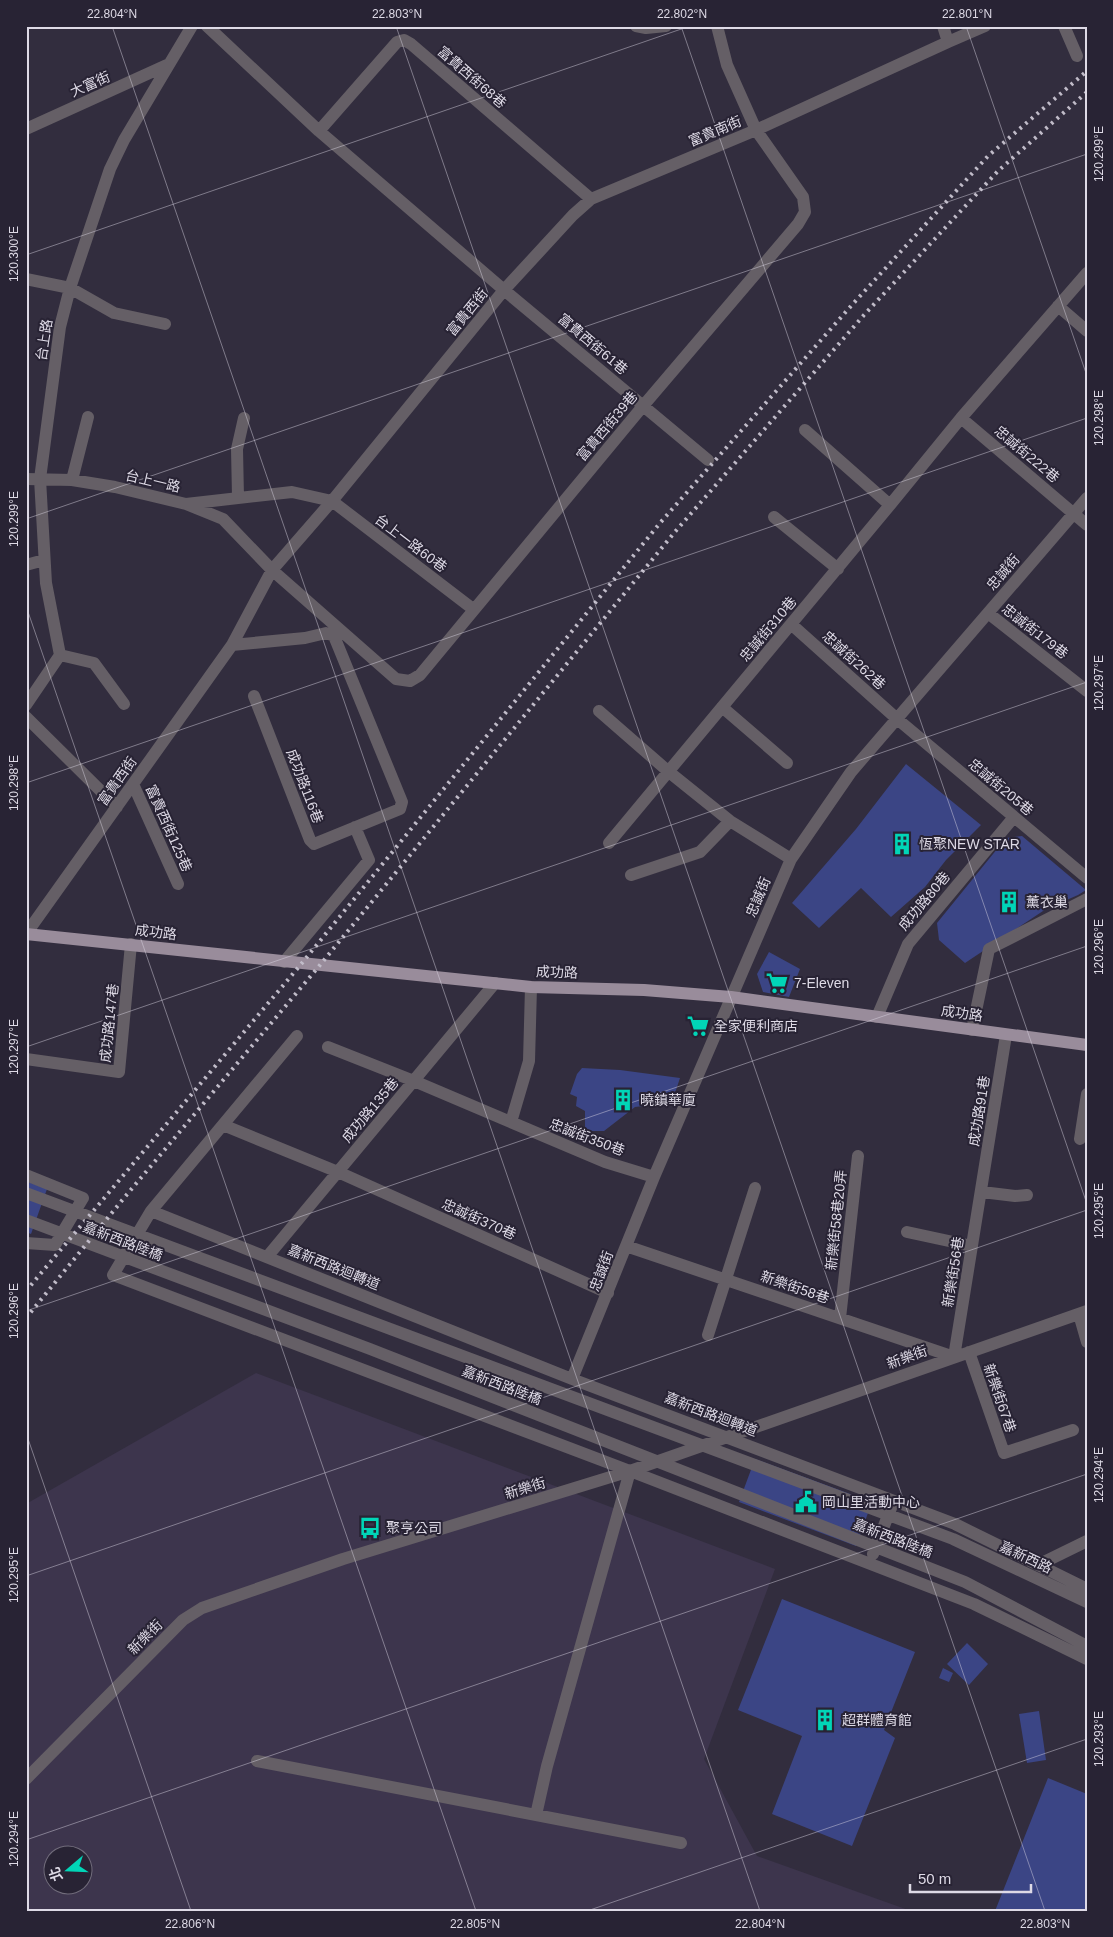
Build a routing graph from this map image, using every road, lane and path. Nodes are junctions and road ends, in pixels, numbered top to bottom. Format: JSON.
{"nodes":[{"id":1,"x":192,"y":26,"type":"edge"},
{"id":2,"x":207,"y":26,"type":"edge"},
{"id":3,"x":636,"y":26,"type":"edge"},
{"id":4,"x":666,"y":26,"type":"edge"},
{"id":5,"x":717,"y":26,"type":"edge"},
{"id":6,"x":943,"y":26,"type":"edge"},
{"id":7,"x":985,"y":26,"type":"edge"},
{"id":8,"x":1064,"y":26,"type":"edge"},
{"id":9,"x":948,"y":42,"type":"junction"},
{"id":10,"x":1077,"y":56,"type":"dead end"},
{"id":11,"x":167,"y":65,"type":"junction"},
{"id":12,"x":26,"y":129,"type":"edge"},
{"id":13,"x":756,"y":130,"type":"junction"},
{"id":14,"x":319,"y":131,"type":"junction"},
{"id":15,"x":591,"y":200,"type":"junction"},
{"id":16,"x":1087,"y":272,"type":"edge"},
{"id":17,"x":26,"y":279,"type":"edge"},
{"id":18,"x":70,"y":288,"type":"junction"},
{"id":19,"x":504,"y":290,"type":"junction"},
{"id":20,"x":1058,"y":306,"type":"junction"},
{"id":21,"x":165,"y":324,"type":"dead end"},
{"id":22,"x":1087,"y":331,"type":"edge"},
{"id":23,"x":643,"y":406,"type":"junction"},
{"id":24,"x":88,"y":417,"type":"dead end"},
{"id":25,"x":244,"y":418,"type":"dead end"},
{"id":26,"x":961,"y":418,"type":"junction"},
{"id":27,"x":805,"y":430,"type":"dead end"},
{"id":28,"x":708,"y":460,"type":"dead end"},
{"id":29,"x":26,"y":479,"type":"edge"},
{"id":30,"x":40,"y":479,"type":"junction"},
{"id":31,"x":72,"y":480,"type":"junction"},
{"id":32,"x":238,"y":497,"type":"junction"},
{"id":33,"x":1087,"y":498,"type":"edge"},
{"id":34,"x":332,"y":501,"type":"junction"},
{"id":35,"x":186,"y":504,"type":"junction"},
{"id":36,"x":890,"y":505,"type":"junction"},
{"id":37,"x":1073,"y":514,"type":"junction"},
{"id":38,"x":774,"y":517,"type":"dead end"},
{"id":39,"x":1087,"y":525,"type":"edge"},
{"id":40,"x":44,"y":560,"type":"junction"},
{"id":41,"x":26,"y":565,"type":"edge"},
{"id":42,"x":838,"y":569,"type":"junction"},
{"id":43,"x":272,"y":570,"type":"junction"},
{"id":44,"x":473,"y":609,"type":"junction"},
{"id":45,"x":988,"y":612,"type":"junction"},
{"id":46,"x":791,"y":624,"type":"junction"},
{"id":47,"x":232,"y":645,"type":"junction"},
{"id":48,"x":60,"y":655,"type":"junction"},
{"id":49,"x":1087,"y":691,"type":"edge"},
{"id":50,"x":254,"y":696,"type":"dead end"},
{"id":51,"x":26,"y":704,"type":"edge"},
{"id":52,"x":124,"y":704,"type":"dead end"},
{"id":53,"x":722,"y":707,"type":"junction"},
{"id":54,"x":599,"y":711,"type":"dead end"},
{"id":55,"x":26,"y":717,"type":"edge"},
{"id":56,"x":896,"y":718,"type":"junction"},
{"id":57,"x":787,"y":764,"type":"dead end"},
{"id":58,"x":669,"y":772,"type":"junction"},
{"id":59,"x":133,"y":784,"type":"junction"},
{"id":60,"x":117,"y":806,"type":"junction"},
{"id":61,"x":1014,"y":817,"type":"junction"},
{"id":62,"x":730,"y":821,"type":"junction"},
{"id":63,"x":355,"y":827,"type":"junction"},
{"id":64,"x":609,"y":843,"type":"dead end"},
{"id":65,"x":791,"y":859,"type":"junction"},
{"id":66,"x":631,"y":875,"type":"dead end"},
{"id":67,"x":1087,"y":878,"type":"edge"},
{"id":68,"x":178,"y":884,"type":"dead end"},
{"id":69,"x":1087,"y":899,"type":"edge"},
{"id":70,"x":26,"y":934,"type":"edge"},
{"id":71,"x":131,"y":944,"type":"junction"},
{"id":72,"x":284,"y":962,"type":"junction"},
{"id":73,"x":495,"y":983,"type":"junction"},
{"id":74,"x":531,"y":987,"type":"junction"},
{"id":75,"x":731,"y":997,"type":"junction"},
{"id":76,"x":877,"y":1017,"type":"junction"},
{"id":77,"x":972,"y":1030,"type":"junction"},
{"id":78,"x":1006,"y":1035,"type":"junction"},
{"id":79,"x":297,"y":1036,"type":"dead end"},
{"id":80,"x":1087,"y":1045,"type":"edge"},
{"id":81,"x":328,"y":1047,"type":"dead end"},
{"id":82,"x":26,"y":1059,"type":"edge"},
{"id":83,"x":414,"y":1081,"type":"junction"},
{"id":84,"x":1087,"y":1094,"type":"edge"},
{"id":85,"x":511,"y":1122,"type":"junction"},
{"id":86,"x":223,"y":1125,"type":"junction"},
{"id":87,"x":1080,"y":1139,"type":"dead end"},
{"id":88,"x":858,"y":1156,"type":"dead end"},
{"id":89,"x":338,"y":1172,"type":"junction"},
{"id":90,"x":26,"y":1175,"type":"edge"},
{"id":91,"x":654,"y":1177,"type":"junction"},
{"id":92,"x":755,"y":1188,"type":"dead end"},
{"id":93,"x":982,"y":1192,"type":"junction"},
{"id":94,"x":26,"y":1193,"type":"edge"},
{"id":95,"x":1027,"y":1195,"type":"dead end"},
{"id":96,"x":151,"y":1210,"type":"junction"},
{"id":97,"x":26,"y":1220,"type":"edge"},
{"id":98,"x":907,"y":1232,"type":"dead end"},
{"id":99,"x":26,"y":1242,"type":"edge"},
{"id":100,"x":626,"y":1246,"type":"junction"},
{"id":101,"x":972,"y":1246,"type":"junction"},
{"id":102,"x":267,"y":1257,"type":"junction"},
{"id":103,"x":726,"y":1280,"type":"junction"},
{"id":104,"x":608,"y":1293,"type":"junction"},
{"id":105,"x":1083,"y":1312,"type":"edge"},
{"id":106,"x":840,"y":1318,"type":"junction"},
{"id":107,"x":708,"y":1335,"type":"dead end"},
{"id":108,"x":1087,"y":1342,"type":"edge"},
{"id":109,"x":969,"y":1352,"type":"junction"},
{"id":110,"x":954,"y":1356,"type":"junction"},
{"id":111,"x":572,"y":1379,"type":"junction"},
{"id":112,"x":1073,"y":1430,"type":"dead end"},
{"id":113,"x":730,"y":1437,"type":"junction"},
{"id":114,"x":630,"y":1471,"type":"junction"},
{"id":115,"x":894,"y":1500,"type":"junction"},
{"id":116,"x":953,"y":1539,"type":"joint"},
{"id":117,"x":1087,"y":1541,"type":"edge"},
{"id":118,"x":869,"y":1564,"type":"junction"},
{"id":119,"x":1038,"y":1565,"type":"junction"},
{"id":120,"x":1087,"y":1589,"type":"edge"},
{"id":121,"x":1087,"y":1602,"type":"edge"},
{"id":122,"x":1087,"y":1646,"type":"edge"},
{"id":123,"x":1087,"y":1659,"type":"edge"},
{"id":124,"x":257,"y":1761,"type":"dead end"},
{"id":125,"x":26,"y":1779,"type":"edge"},
{"id":126,"x":536,"y":1815,"type":"junction"},
{"id":127,"x":682,"y":1843,"type":"dead end"}],
"edges":[{"from":1,"to":11,"type":"street","name":"台上路"},
{"from":2,"to":14,"type":"street","name":"富貴西街"},
{"from":3,"to":4,"type":"street"},
{"from":5,"to":13,"type":"street","name":"富貴西街39巷"},
{"from":6,"to":9,"type":"street"},
{"from":7,"to":9,"type":"street","name":"富貴南街"},
{"from":8,"to":10,"type":"street"},
{"from":9,"to":13,"type":"street","name":"富貴南街"},
{"from":11,"to":12,"type":"street","name":"大富街"},
{"from":11,"to":18,"type":"street","name":"台上路"},
{"from":13,"to":15,"type":"street","name":"富貴南街"},
{"from":13,"to":23,"type":"street","name":"富貴西街39巷"},
{"from":14,"to":15,"type":"street","name":"富貴西街68巷"},
{"from":14,"to":19,"type":"street","name":"富貴西街"},
{"from":15,"to":19,"type":"street","name":"富貴南街"},
{"from":16,"to":20,"type":"street","name":"忠誠街310巷"},
{"from":17,"to":18,"type":"street"},
{"from":18,"to":21,"type":"street"},
{"from":18,"to":30,"type":"street","name":"台上路"},
{"from":19,"to":23,"type":"street","name":"富貴西街61巷"},
{"from":19,"to":34,"type":"street","name":"富貴西街"},
{"from":20,"to":22,"type":"street"},
{"from":20,"to":26,"type":"street","name":"忠誠街310巷"},
{"from":23,"to":28,"type":"street","name":"富貴西街61巷"},
{"from":23,"to":44,"type":"street","name":"富貴西街39巷"},
{"from":24,"to":31,"type":"street"},
{"from":25,"to":32,"type":"street"},
{"from":26,"to":36,"type":"street","name":"忠誠街310巷"},
{"from":26,"to":37,"type":"street","name":"忠誠街222巷"},
{"from":27,"to":36,"type":"street"},
{"from":29,"to":30,"type":"street","name":"台上一路"},
{"from":30,"to":31,"type":"street","name":"台上一路"},
{"from":30,"to":40,"type":"street","name":"台上路"},
{"from":31,"to":35,"type":"street","name":"台上一路"},
{"from":32,"to":34,"type":"street","name":"台上一路"},
{"from":32,"to":35,"type":"street","name":"台上一路"},
{"from":33,"to":37,"type":"street","name":"忠誠街"},
{"from":34,"to":43,"type":"street","name":"富貴西街"},
{"from":34,"to":44,"type":"street","name":"台上一路60巷"},
{"from":35,"to":43,"type":"street","name":"富貴西街39巷"},
{"from":36,"to":42,"type":"street","name":"忠誠街310巷"},
{"from":37,"to":39,"type":"street","name":"忠誠街222巷"},
{"from":37,"to":45,"type":"street","name":"忠誠街"},
{"from":38,"to":42,"type":"street"},
{"from":40,"to":41,"type":"street"},
{"from":40,"to":48,"type":"street","name":"台上路"},
{"from":42,"to":46,"type":"street","name":"忠誠街310巷"},
{"from":43,"to":44,"type":"street","name":"富貴西街39巷"},
{"from":43,"to":47,"type":"street","name":"富貴西街"},
{"from":45,"to":49,"type":"street","name":"忠誠街179巷"},
{"from":45,"to":56,"type":"street","name":"忠誠街"},
{"from":46,"to":53,"type":"street","name":"忠誠街310巷"},
{"from":46,"to":56,"type":"street","name":"忠誠街262巷"},
{"from":47,"to":59,"type":"street","name":"富貴西街"},
{"from":47,"to":63,"type":"street"},
{"from":48,"to":51,"type":"street"},
{"from":48,"to":52,"type":"street"},
{"from":50,"to":63,"type":"street","name":"成功路116巷"},
{"from":53,"to":57,"type":"street"},
{"from":53,"to":58,"type":"street","name":"忠誠街310巷"},
{"from":54,"to":58,"type":"street"},
{"from":55,"to":60,"type":"street"},
{"from":56,"to":61,"type":"street","name":"忠誠街205巷"},
{"from":56,"to":65,"type":"street","name":"忠誠街"},
{"from":58,"to":62,"type":"street"},
{"from":58,"to":64,"type":"street","name":"忠誠街310巷"},
{"from":59,"to":60,"type":"street","name":"富貴西街"},
{"from":59,"to":68,"type":"street","name":"富貴西街125巷"},
{"from":60,"to":70,"type":"street","name":"富貴西街"},
{"from":61,"to":67,"type":"street","name":"忠誠街205巷"},
{"from":61,"to":76,"type":"street","name":"成功路80巷"},
{"from":62,"to":65,"type":"street"},
{"from":62,"to":66,"type":"street"},
{"from":63,"to":72,"type":"street"},
{"from":65,"to":75,"type":"street","name":"忠誠街"},
{"from":69,"to":77,"type":"street"},
{"from":70,"to":71,"type":"main road","name":"成功路"},
{"from":71,"to":72,"type":"main road","name":"成功路"},
{"from":71,"to":82,"type":"street","name":"成功路147巷"},
{"from":72,"to":73,"type":"main road","name":"成功路"},
{"from":73,"to":74,"type":"main road","name":"成功路"},
{"from":73,"to":83,"type":"street","name":"成功路135巷"},
{"from":74,"to":75,"type":"main road","name":"成功路"},
{"from":74,"to":85,"type":"street"},
{"from":75,"to":76,"type":"main road","name":"成功路"},
{"from":75,"to":91,"type":"street","name":"忠誠街"},
{"from":76,"to":77,"type":"main road","name":"成功路"},
{"from":77,"to":78,"type":"main road","name":"成功路"},
{"from":78,"to":80,"type":"main road","name":"成功路"},
{"from":78,"to":93,"type":"street","name":"成功路91巷"},
{"from":79,"to":86,"type":"street"},
{"from":81,"to":83,"type":"street","name":"忠誠街350巷"},
{"from":83,"to":85,"type":"street","name":"忠誠街350巷"},
{"from":83,"to":89,"type":"street","name":"成功路135巷"},
{"from":84,"to":87,"type":"street"},
{"from":85,"to":91,"type":"street","name":"忠誠街350巷"},
{"from":86,"to":89,"type":"street","name":"忠誠街370巷"},
{"from":86,"to":96,"type":"street"},
{"from":88,"to":106,"type":"street","name":"新樂街58巷20弄"},
{"from":89,"to":102,"type":"street","name":"成功路135巷"},
{"from":89,"to":104,"type":"street","name":"忠誠街370巷"},
{"from":90,"to":99,"type":"street"},
{"from":91,"to":100,"type":"street","name":"忠誠街"},
{"from":92,"to":103,"type":"street"},
{"from":93,"to":95,"type":"street"},
{"from":93,"to":101,"type":"street","name":"新樂街56巷"},
{"from":94,"to":116,"type":"street","name":"嘉新西路陸橋"},
{"from":96,"to":102,"type":"street","name":"嘉新西路迴轉道"},
{"from":96,"to":114,"type":"street"},
{"from":97,"to":122,"type":"street","name":"嘉新西路陸橋"},
{"from":98,"to":101,"type":"street"},
{"from":100,"to":103,"type":"street","name":"新樂街58巷"},
{"from":100,"to":104,"type":"street","name":"忠誠街"},
{"from":101,"to":110,"type":"street","name":"新樂街56巷"},
{"from":102,"to":111,"type":"street","name":"嘉新西路迴轉道"},
{"from":103,"to":106,"type":"street","name":"新樂街58巷"},
{"from":103,"to":107,"type":"street"},
{"from":104,"to":111,"type":"street","name":"忠誠街"},
{"from":105,"to":108,"type":"street"},
{"from":105,"to":109,"type":"street","name":"新樂街"},
{"from":106,"to":110,"type":"street","name":"新樂街58巷"},
{"from":109,"to":110,"type":"street","name":"新樂街"},
{"from":109,"to":112,"type":"street","name":"新樂街67巷"},
{"from":110,"to":113,"type":"street","name":"新樂街"},
{"from":111,"to":113,"type":"street","name":"嘉新西路迴轉道"},
{"from":113,"to":114,"type":"street","name":"新樂街"},
{"from":113,"to":115,"type":"street","name":"嘉新西路迴轉道"},
{"from":114,"to":118,"type":"street"},
{"from":114,"to":125,"type":"street","name":"新樂街"},
{"from":114,"to":126,"type":"street"},
{"from":115,"to":118,"type":"street"},
{"from":115,"to":119,"type":"street","name":"嘉新西路迴轉道"},
{"from":116,"to":121,"type":"street","name":"嘉新西路"},
{"from":117,"to":119,"type":"street"},
{"from":118,"to":123,"type":"street"},
{"from":119,"to":120,"type":"street","name":"嘉新西路迴轉道"},
{"from":124,"to":126,"type":"street"},
{"from":126,"to":127,"type":"street"}]}
